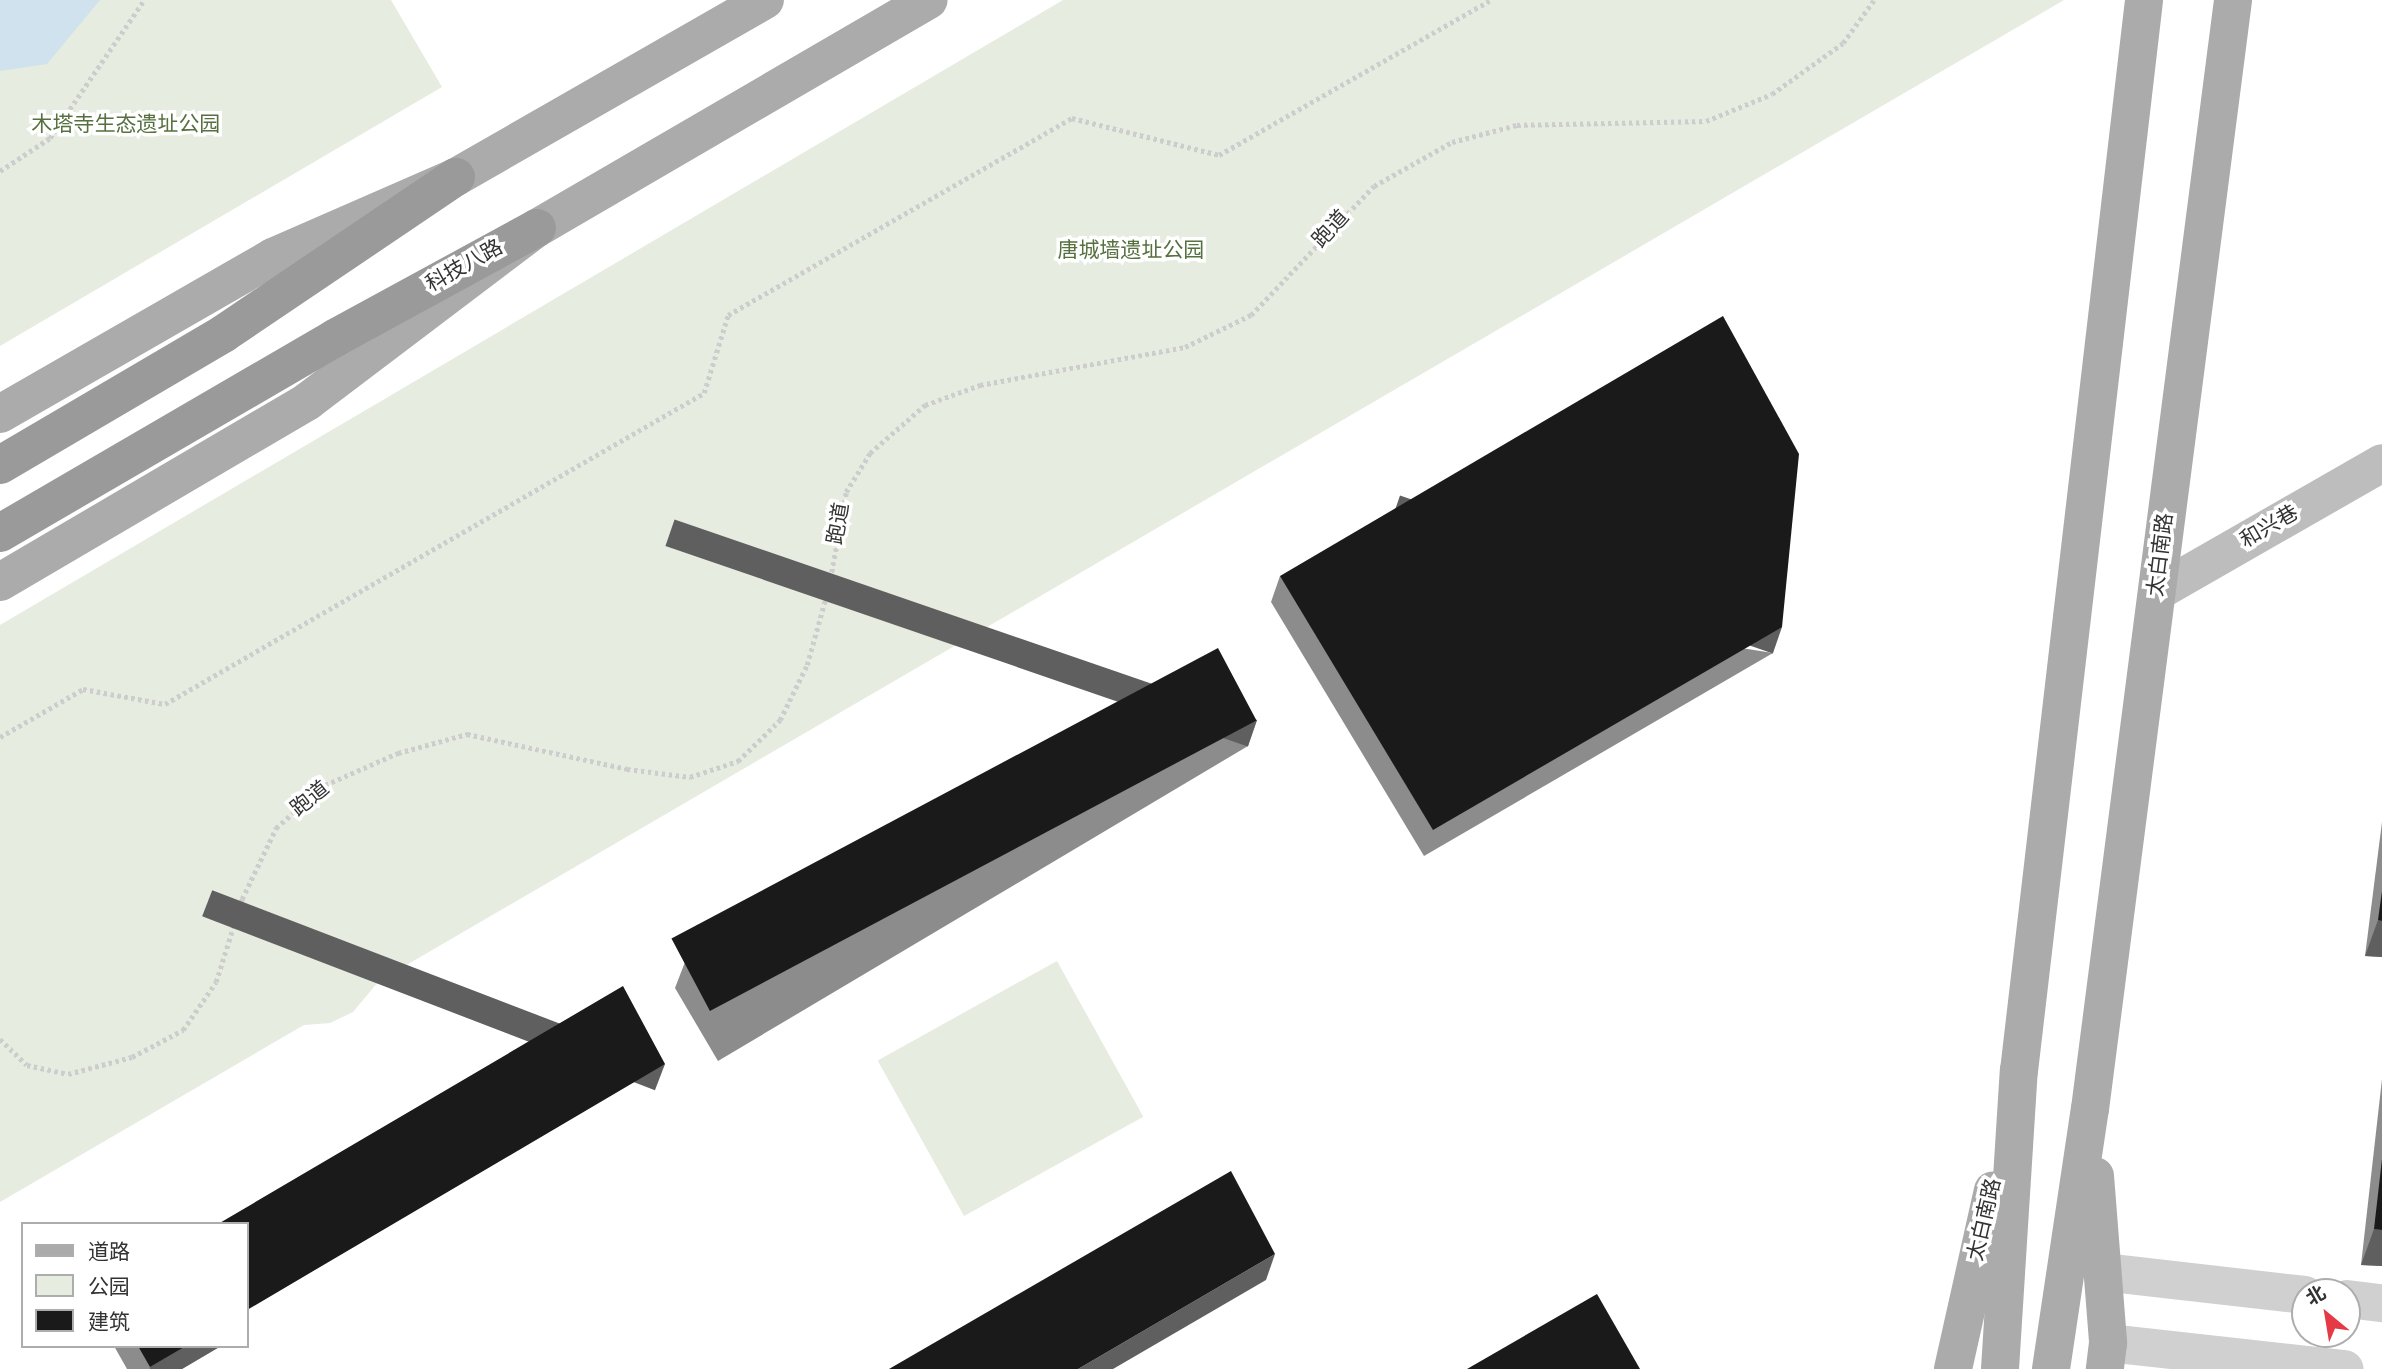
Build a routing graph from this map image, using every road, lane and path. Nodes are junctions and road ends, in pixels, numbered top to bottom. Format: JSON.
{"nodes":[{"id":1,"x":144,"y":0,"type":"edge"},
{"id":2,"x":765,"y":0,"type":"edge"},
{"id":3,"x":928,"y":0,"type":"edge"},
{"id":4,"x":1491,"y":0,"type":"edge"},
{"id":5,"x":1874,"y":0,"type":"edge"},
{"id":6,"x":2144,"y":0,"type":"edge"},
{"id":7,"x":2233,"y":0,"type":"edge"},
{"id":8,"x":0,"y":171,"type":"edge"},
{"id":9,"x":456,"y":177,"type":"junction"},
{"id":10,"x":537,"y":228,"type":"junction"},
{"id":11,"x":0,"y":414,"type":"edge"},
{"id":12,"x":2382,"y":463,"type":"edge"},
{"id":13,"x":0,"y":465,"type":"edge"},
{"id":14,"x":0,"y":533,"type":"edge"},
{"id":15,"x":0,"y":582,"type":"edge"},
{"id":16,"x":2157,"y":592,"type":"junction"},
{"id":17,"x":0,"y":737,"type":"edge"},
{"id":18,"x":0,"y":1039,"type":"edge"},
{"id":19,"x":2019,"y":1072,"type":"junction"},
{"id":20,"x":2090,"y":1109,"type":"junction"},
{"id":21,"x":2103,"y":1272,"type":"junction"},
{"id":22,"x":2291,"y":1293,"type":"edge"},
{"id":23,"x":2361,"y":1301,"type":"edge"},
{"id":24,"x":2382,"y":1303,"type":"edge"},
{"id":25,"x":2107,"y":1356,"type":"edge"},
{"id":26,"x":1953,"y":1369,"type":"edge"},
{"id":27,"x":2000,"y":1369,"type":"edge"},
{"id":28,"x":2051,"y":1369,"type":"edge"},
{"id":29,"x":2345,"y":1369,"type":"edge"}],
"edges":[{"from":1,"to":8,"type":"path"},
{"from":2,"to":9,"type":"main road"},
{"from":3,"to":10,"type":"main road","name":"科技八路"},
{"from":4,"to":17,"type":"path"},
{"from":5,"to":18,"type":"path","name":"跑道"},
{"from":6,"to":19,"type":"main road","name":"太白南路"},
{"from":7,"to":16,"type":"main road","name":"太白南路"},
{"from":9,"to":11,"type":"main road"},
{"from":9,"to":13,"type":"highway"},
{"from":10,"to":14,"type":"highway","name":"科技八路"},
{"from":10,"to":15,"type":"main road"},
{"from":12,"to":16,"type":"street","name":"和兴巷"},
{"from":16,"to":20,"type":"main road","name":"太白南路"},
{"from":19,"to":26,"type":"main road","name":"太白南路"},
{"from":19,"to":27,"type":"main road","name":"太白南路"},
{"from":20,"to":21,"type":"main road","name":"太白南路"},
{"from":20,"to":28,"type":"main road","name":"太白南路"},
{"from":21,"to":22,"type":"street"},
{"from":21,"to":25,"type":"main road","name":"太白南路"},
{"from":23,"to":24,"type":"street"},
{"from":25,"to":29,"type":"street"}]}
